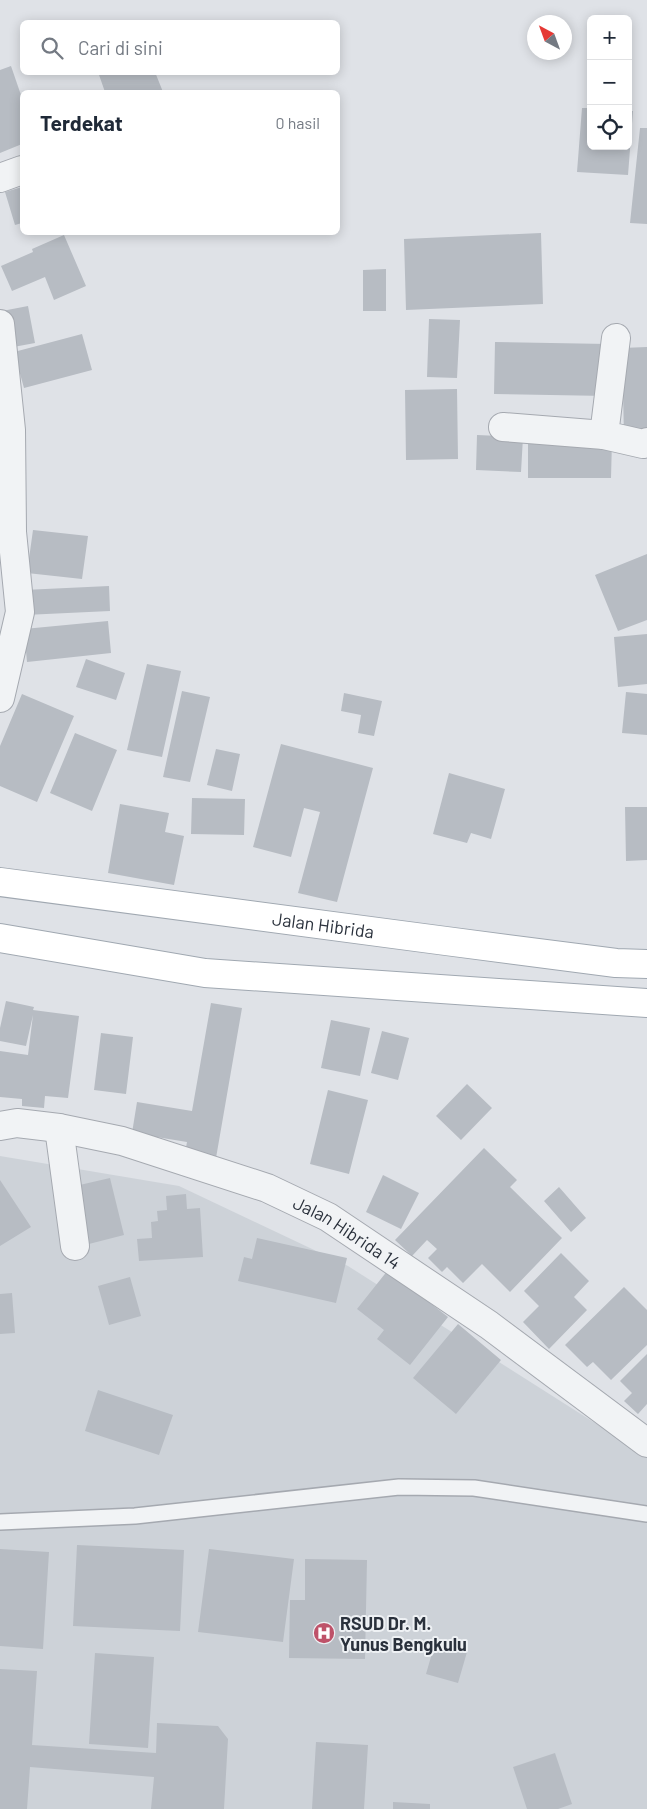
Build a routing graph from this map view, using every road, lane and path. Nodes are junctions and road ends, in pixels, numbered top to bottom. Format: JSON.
{"nodes":[{"id":1,"x":20,"y":171,"type":"edge"},
{"id":2,"x":0,"y":178,"type":"edge"},
{"id":3,"x":0,"y":324,"type":"edge"},
{"id":4,"x":616,"y":338,"type":"dead end"},
{"id":5,"x":502,"y":427,"type":"dead end"},
{"id":6,"x":5,"y":428,"type":"edge"},
{"id":7,"x":604,"y":435,"type":"junction"},
{"id":8,"x":647,"y":442,"type":"edge"},
{"id":9,"x":10,"y":609,"type":"edge"},
{"id":10,"x":0,"y":698,"type":"edge"},
{"id":11,"x":0,"y":882,"type":"edge"},
{"id":12,"x":0,"y":938,"type":"edge"},
{"id":13,"x":647,"y":964,"type":"edge"},
{"id":14,"x":637,"y":1003,"type":"edge"},
{"id":15,"x":0,"y":1126,"type":"edge"},
{"id":16,"x":59,"y":1128,"type":"junction"},
{"id":17,"x":75,"y":1246,"type":"dead end"},
{"id":18,"x":647,"y":1443,"type":"edge"},
{"id":19,"x":647,"y":1514,"type":"edge"},
{"id":20,"x":0,"y":1522,"type":"edge"}],
"edges":[{"from":1,"to":2,"type":"street"},
{"from":3,"to":6,"type":"street"},
{"from":4,"to":7,"type":"street"},
{"from":5,"to":7,"type":"street"},
{"from":6,"to":9,"type":"street"},
{"from":7,"to":8,"type":"street"},
{"from":9,"to":10,"type":"street"},
{"from":11,"to":13,"type":"main road","name":"Jalan Hibrida"},
{"from":12,"to":14,"type":"main road"},
{"from":15,"to":16,"type":"street","name":"Jalan Hibrida 14"},
{"from":16,"to":17,"type":"street"},
{"from":16,"to":18,"type":"street","name":"Jalan Hibrida 14"},
{"from":19,"to":20,"type":"lane"}]}
